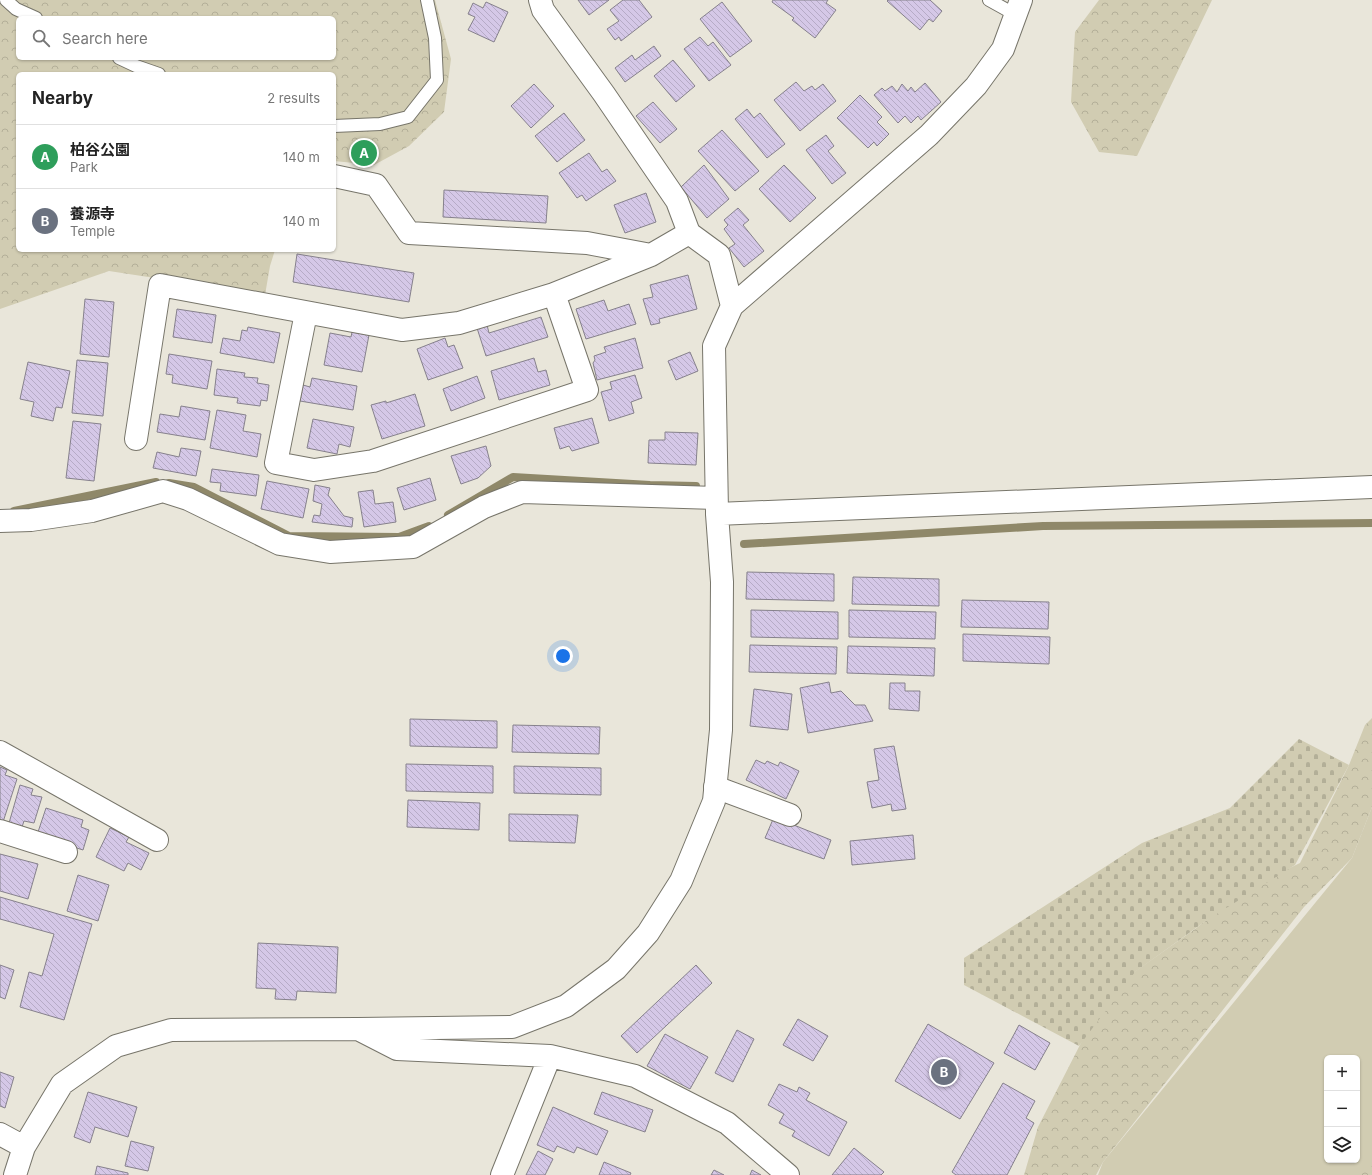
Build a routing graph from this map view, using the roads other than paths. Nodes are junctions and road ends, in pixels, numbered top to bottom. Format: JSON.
{"nodes":[{"id":1,"x":6,"y":0,"type":"edge"},
{"id":2,"x":427,"y":0,"type":"edge"},
{"id":3,"x":540,"y":0,"type":"edge"},
{"id":4,"x":989,"y":0,"type":"edge"},
{"id":5,"x":1019,"y":8,"type":"edge"},
{"id":6,"x":32,"y":16,"type":"edge"},
{"id":7,"x":123,"y":60,"type":"edge"},
{"id":8,"x":153,"y":72,"type":"edge"},
{"id":9,"x":336,"y":126,"type":"edge"},
{"id":10,"x":336,"y":176,"type":"edge"},
{"id":11,"x":689,"y":233,"type":"junction"},
{"id":12,"x":651,"y":255,"type":"junction"},
{"id":13,"x":554,"y":294,"type":"junction"},
{"id":14,"x":732,"y":306,"type":"junction"},
{"id":15,"x":306,"y":313,"type":"junction"},
{"id":16,"x":136,"y":439,"type":"dead end"},
{"id":17,"x":1372,"y":487,"type":"edge"},
{"id":18,"x":717,"y":506,"type":"junction"},
{"id":19,"x":0,"y":521,"type":"edge"},
{"id":20,"x":0,"y":752,"type":"edge"},
{"id":21,"x":715,"y":787,"type":"junction"},
{"id":22,"x":790,"y":815,"type":"dead end"},
{"id":23,"x":0,"y":832,"type":"edge"},
{"id":24,"x":157,"y":840,"type":"dead end"},
{"id":25,"x":66,"y":852,"type":"dead end"},
{"id":26,"x":358,"y":1029,"type":"junction"},
{"id":27,"x":550,"y":1056,"type":"junction"},
{"id":28,"x":0,"y":1134,"type":"edge"},
{"id":29,"x":24,"y":1147,"type":"junction"},
{"id":30,"x":15,"y":1175,"type":"edge"},
{"id":31,"x":502,"y":1175,"type":"edge"},
{"id":32,"x":788,"y":1175,"type":"edge"}],
"edges":[{"from":1,"to":6,"type":"lane"},
{"from":2,"to":9,"type":"lane"},
{"from":3,"to":11,"type":"street"},
{"from":4,"to":5,"type":"lane"},
{"from":5,"to":14,"type":"street"},
{"from":7,"to":8,"type":"lane"},
{"from":10,"to":12,"type":"street"},
{"from":11,"to":12,"type":"street"},
{"from":11,"to":14,"type":"street"},
{"from":12,"to":13,"type":"street"},
{"from":13,"to":15,"type":"street"},
{"from":13,"to":15,"type":"street"},
{"from":14,"to":18,"type":"street"},
{"from":15,"to":16,"type":"street"},
{"from":17,"to":18,"type":"street"},
{"from":18,"to":19,"type":"street"},
{"from":18,"to":21,"type":"street"},
{"from":20,"to":24,"type":"street"},
{"from":21,"to":22,"type":"street"},
{"from":21,"to":26,"type":"street"},
{"from":23,"to":25,"type":"street"},
{"from":26,"to":27,"type":"street"},
{"from":26,"to":29,"type":"street"},
{"from":27,"to":31,"type":"street"},
{"from":27,"to":32,"type":"street"},
{"from":28,"to":29,"type":"street"},
{"from":29,"to":30,"type":"street"}]}
